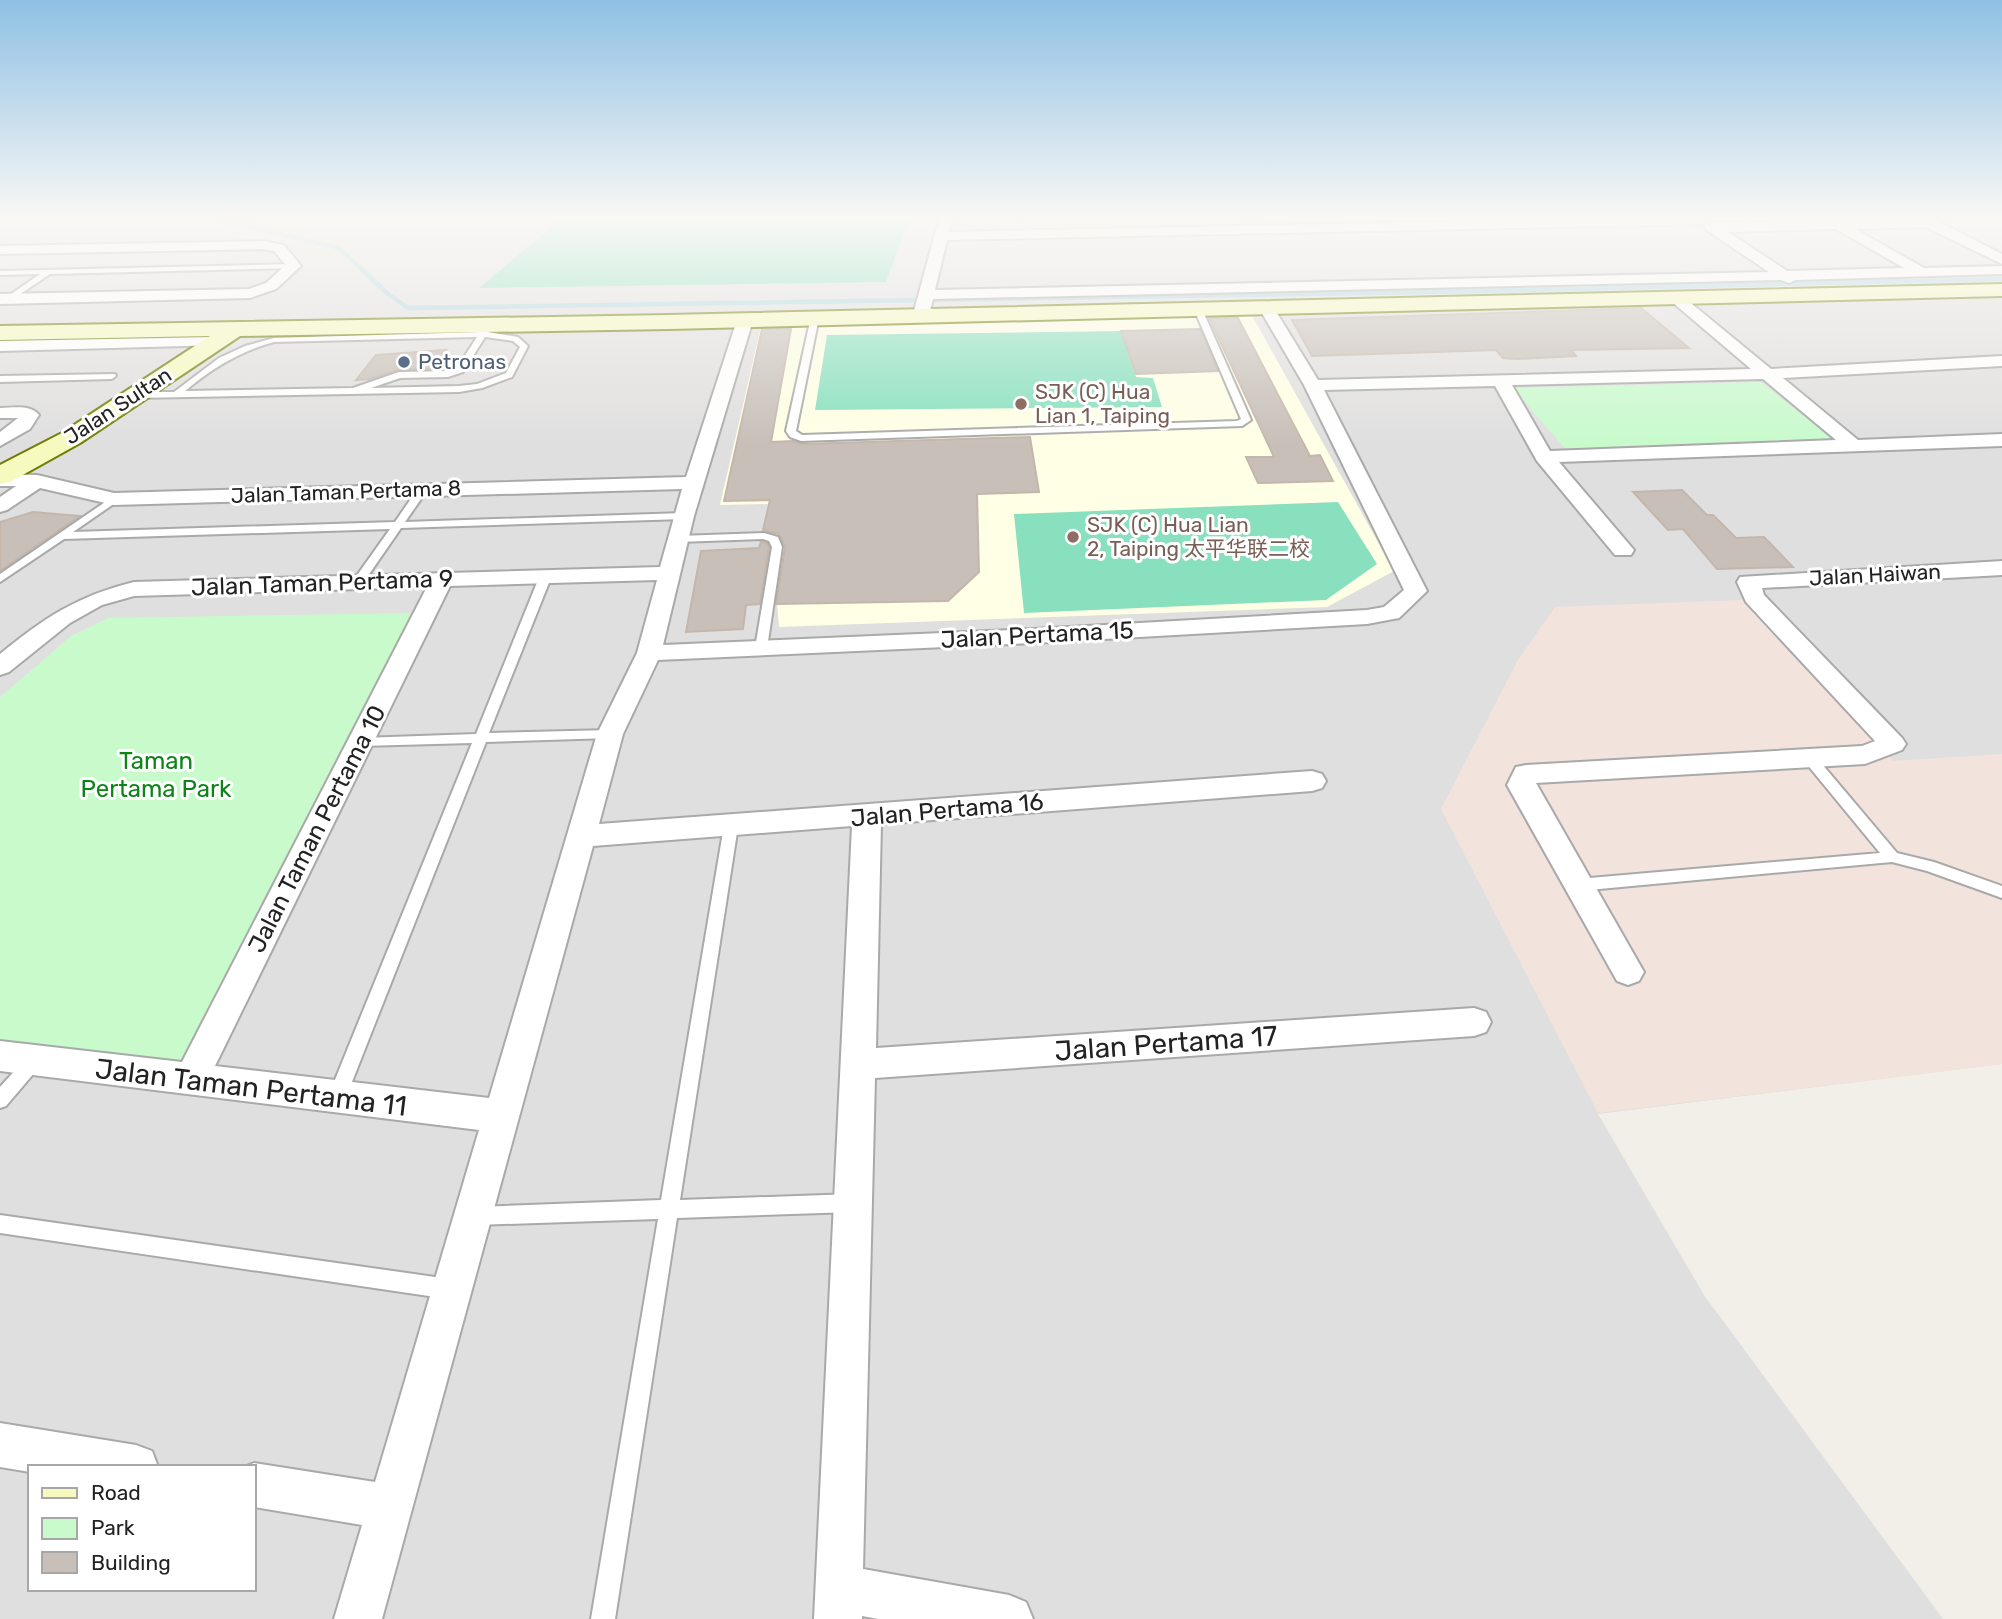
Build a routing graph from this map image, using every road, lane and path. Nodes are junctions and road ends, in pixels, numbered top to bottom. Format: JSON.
{"nodes":[{"id":1,"x":170,"y":295,"type":"edge"},
{"id":2,"x":926,"y":295,"type":"edge"},
{"id":3,"x":1334,"y":295,"type":"edge"},
{"id":4,"x":1708,"y":295,"type":"edge"},
{"id":5,"x":1676,"y":298,"type":"junction"},
{"id":6,"x":3,"y":301,"type":"edge"},
{"id":7,"x":924,"y":303,"type":"junction"},
{"id":8,"x":1267,"y":308,"type":"junction"},
{"id":9,"x":1198,"y":309,"type":"junction"},
{"id":10,"x":815,"y":317,"type":"junction"},
{"id":11,"x":745,"y":320,"type":"junction"},
{"id":12,"x":348,"y":328,"type":"junction"},
{"id":13,"x":486,"y":329,"type":"junction"},
{"id":14,"x":0,"y":333,"type":"edge"},
{"id":15,"x":225,"y":336,"type":"junction"},
{"id":16,"x":0,"y":346,"type":"edge"},
{"id":17,"x":2002,"y":361,"type":"edge"},
{"id":18,"x":1768,"y":374,"type":"junction"},
{"id":19,"x":112,"y":376,"type":"dead end"},
{"id":20,"x":0,"y":379,"type":"edge"},
{"id":21,"x":1500,"y":380,"type":"junction"},
{"id":22,"x":1313,"y":385,"type":"junction"},
{"id":23,"x":146,"y":388,"type":"junction"},
{"id":24,"x":354,"y":391,"type":"junction"},
{"id":25,"x":177,"y":394,"type":"junction"},
{"id":26,"x":0,"y":413,"type":"edge"},
{"id":27,"x":71,"y":438,"type":"junction"},
{"id":28,"x":0,"y":440,"type":"edge"},
{"id":29,"x":2002,"y":440,"type":"edge"},
{"id":30,"x":1854,"y":446,"type":"junction"},
{"id":31,"x":1544,"y":457,"type":"junction"},
{"id":32,"x":0,"y":478,"type":"edge"},
{"id":33,"x":37,"y":481,"type":"junction"},
{"id":34,"x":695,"y":483,"type":"junction"},
{"id":35,"x":423,"y":489,"type":"junction"},
{"id":36,"x":0,"y":491,"type":"edge"},
{"id":37,"x":114,"y":499,"type":"junction"},
{"id":38,"x":0,"y":506,"type":"edge"},
{"id":39,"x":398,"y":526,"type":"junction"},
{"id":40,"x":681,"y":528,"type":"junction"},
{"id":41,"x":60,"y":536,"type":"junction"},
{"id":42,"x":1623,"y":550,"type":"dead end"},
{"id":43,"x":2002,"y":568,"type":"edge"},
{"id":44,"x":668,"y":573,"type":"junction"},
{"id":45,"x":546,"y":575,"type":"junction"},
{"id":46,"x":0,"y":579,"type":"edge"},
{"id":47,"x":443,"y":579,"type":"junction"},
{"id":48,"x":359,"y":581,"type":"junction"},
{"id":49,"x":761,"y":648,"type":"junction"},
{"id":50,"x":649,"y":653,"type":"junction"},
{"id":51,"x":0,"y":667,"type":"edge"},
{"id":52,"x":610,"y":734,"type":"junction"},
{"id":53,"x":483,"y":738,"type":"junction"},
{"id":54,"x":361,"y":742,"type":"junction"},
{"id":55,"x":1811,"y":760,"type":"junction"},
{"id":56,"x":1312,"y":781,"type":"dead end"},
{"id":57,"x":867,"y":816,"type":"junction"},
{"id":58,"x":731,"y":826,"type":"junction"},
{"id":59,"x":581,"y":836,"type":"junction"},
{"id":60,"x":1892,"y":857,"type":"junction"},
{"id":61,"x":1578,"y":885,"type":"junction"},
{"id":62,"x":2002,"y":892,"type":"edge"},
{"id":63,"x":1628,"y":972,"type":"dead end"},
{"id":64,"x":1474,"y":1022,"type":"dead end"},
{"id":65,"x":0,"y":1056,"type":"edge"},
{"id":66,"x":35,"y":1060,"type":"junction"},
{"id":67,"x":858,"y":1064,"type":"junction"},
{"id":68,"x":191,"y":1080,"type":"junction"},
{"id":69,"x":336,"y":1098,"type":"junction"},
{"id":70,"x":0,"y":1100,"type":"edge"},
{"id":71,"x":502,"y":1116,"type":"junction"},
{"id":72,"x":853,"y":1203,"type":"junction"},
{"id":73,"x":669,"y":1208,"type":"junction"},
{"id":74,"x":473,"y":1216,"type":"junction"},
{"id":75,"x":0,"y":1223,"type":"edge"},
{"id":76,"x":452,"y":1290,"type":"junction"},
{"id":77,"x":0,"y":1445,"type":"edge"},
{"id":78,"x":124,"y":1465,"type":"edge"},
{"id":79,"x":256,"y":1485,"type":"edge"},
{"id":80,"x":390,"y":1507,"type":"junction"},
{"id":81,"x":838,"y":1604,"type":"edge"},
{"id":82,"x":358,"y":1619,"type":"edge"},
{"id":83,"x":603,"y":1619,"type":"edge"},
{"id":84,"x":1009,"y":1619,"type":"edge"}],
"edges":[{"from":1,"to":6,"type":"street"},
{"from":2,"to":7,"type":"street"},
{"from":3,"to":7,"type":"street"},
{"from":4,"to":5,"type":"main road"},
{"from":5,"to":8,"type":"main road"},
{"from":5,"to":18,"type":"street"},
{"from":7,"to":9,"type":"main road"},
{"from":7,"to":10,"type":"main road"},
{"from":8,"to":9,"type":"main road"},
{"from":8,"to":22,"type":"street"},
{"from":9,"to":10,"type":"lane"},
{"from":10,"to":11,"type":"main road"},
{"from":11,"to":13,"type":"main road"},
{"from":11,"to":34,"type":"street"},
{"from":12,"to":13,"type":"main road"},
{"from":12,"to":15,"type":"main road"},
{"from":12,"to":23,"type":"main road"},
{"from":13,"to":24,"type":"lane"},
{"from":13,"to":24,"type":"lane"},
{"from":13,"to":25,"type":"lane"},
{"from":14,"to":15,"type":"main road"},
{"from":15,"to":16,"type":"street"},
{"from":15,"to":23,"type":"main road","name":"Jalan Sultan"},
{"from":17,"to":18,"type":"street"},
{"from":18,"to":21,"type":"street"},
{"from":18,"to":30,"type":"street"},
{"from":19,"to":20,"type":"lane"},
{"from":21,"to":22,"type":"street"},
{"from":21,"to":31,"type":"street"},
{"from":22,"to":49,"type":"street","name":"Jalan Pertama 15"},
{"from":23,"to":25,"type":"lane"},
{"from":23,"to":27,"type":"main road","name":"Jalan Sultan"},
{"from":24,"to":25,"type":"lane"},
{"from":26,"to":28,"type":"street"},
{"from":27,"to":32,"type":"main road","name":"Jalan Sultan"},
{"from":27,"to":33,"type":"main road"},
{"from":29,"to":30,"type":"street"},
{"from":30,"to":31,"type":"street"},
{"from":31,"to":42,"type":"street"},
{"from":32,"to":33,"type":"street","name":"Jalan Taman Pertama 8"},
{"from":33,"to":36,"type":"main road"},
{"from":33,"to":37,"type":"street","name":"Jalan Taman Pertama 8"},
{"from":33,"to":38,"type":"street"},
{"from":34,"to":35,"type":"street","name":"Jalan Taman Pertama 8"},
{"from":34,"to":40,"type":"street"},
{"from":35,"to":37,"type":"street","name":"Jalan Taman Pertama 8"},
{"from":35,"to":39,"type":"lane"},
{"from":37,"to":41,"type":"lane"},
{"from":39,"to":40,"type":"lane"},
{"from":39,"to":41,"type":"lane"},
{"from":39,"to":48,"type":"lane"},
{"from":40,"to":44,"type":"street"},
{"from":40,"to":49,"type":"lane"},
{"from":41,"to":46,"type":"lane"},
{"from":43,"to":55,"type":"street","name":"Jalan Haiwan"},
{"from":44,"to":45,"type":"street","name":"Jalan Taman Pertama 9"},
{"from":44,"to":50,"type":"street"},
{"from":45,"to":47,"type":"street","name":"Jalan Taman Pertama 9"},
{"from":45,"to":53,"type":"lane"},
{"from":47,"to":48,"type":"street","name":"Jalan Taman Pertama 9"},
{"from":47,"to":54,"type":"street","name":"Jalan Taman Pertama 10"},
{"from":48,"to":51,"type":"street","name":"Jalan Taman Pertama 9"},
{"from":49,"to":50,"type":"street","name":"Jalan Pertama 15"},
{"from":50,"to":52,"type":"street"},
{"from":52,"to":53,"type":"lane"},
{"from":52,"to":59,"type":"street"},
{"from":53,"to":54,"type":"lane"},
{"from":53,"to":69,"type":"lane"},
{"from":54,"to":68,"type":"street","name":"Jalan Taman Pertama 10"},
{"from":55,"to":60,"type":"lane"},
{"from":55,"to":61,"type":"street"},
{"from":56,"to":57,"type":"street","name":"Jalan Pertama 16"},
{"from":57,"to":58,"type":"street","name":"Jalan Pertama 16"},
{"from":57,"to":67,"type":"street"},
{"from":58,"to":59,"type":"street","name":"Jalan Pertama 16"},
{"from":58,"to":73,"type":"lane"},
{"from":59,"to":71,"type":"street"},
{"from":60,"to":61,"type":"lane"},
{"from":60,"to":62,"type":"lane"},
{"from":61,"to":63,"type":"street"},
{"from":64,"to":67,"type":"street","name":"Jalan Pertama 17"},
{"from":65,"to":66,"type":"street","name":"Jalan Taman Pertama 11"},
{"from":66,"to":68,"type":"street","name":"Jalan Taman Pertama 11"},
{"from":66,"to":70,"type":"lane"},
{"from":67,"to":72,"type":"street"},
{"from":68,"to":69,"type":"street","name":"Jalan Taman Pertama 11"},
{"from":69,"to":71,"type":"street","name":"Jalan Taman Pertama 11"},
{"from":71,"to":74,"type":"street"},
{"from":72,"to":73,"type":"lane"},
{"from":72,"to":81,"type":"street"},
{"from":73,"to":74,"type":"lane"},
{"from":73,"to":83,"type":"lane"},
{"from":74,"to":76,"type":"street"},
{"from":75,"to":76,"type":"lane"},
{"from":76,"to":80,"type":"street"},
{"from":77,"to":78,"type":"street"},
{"from":79,"to":80,"type":"street"},
{"from":80,"to":82,"type":"street"},
{"from":81,"to":84,"type":"street"}]}
